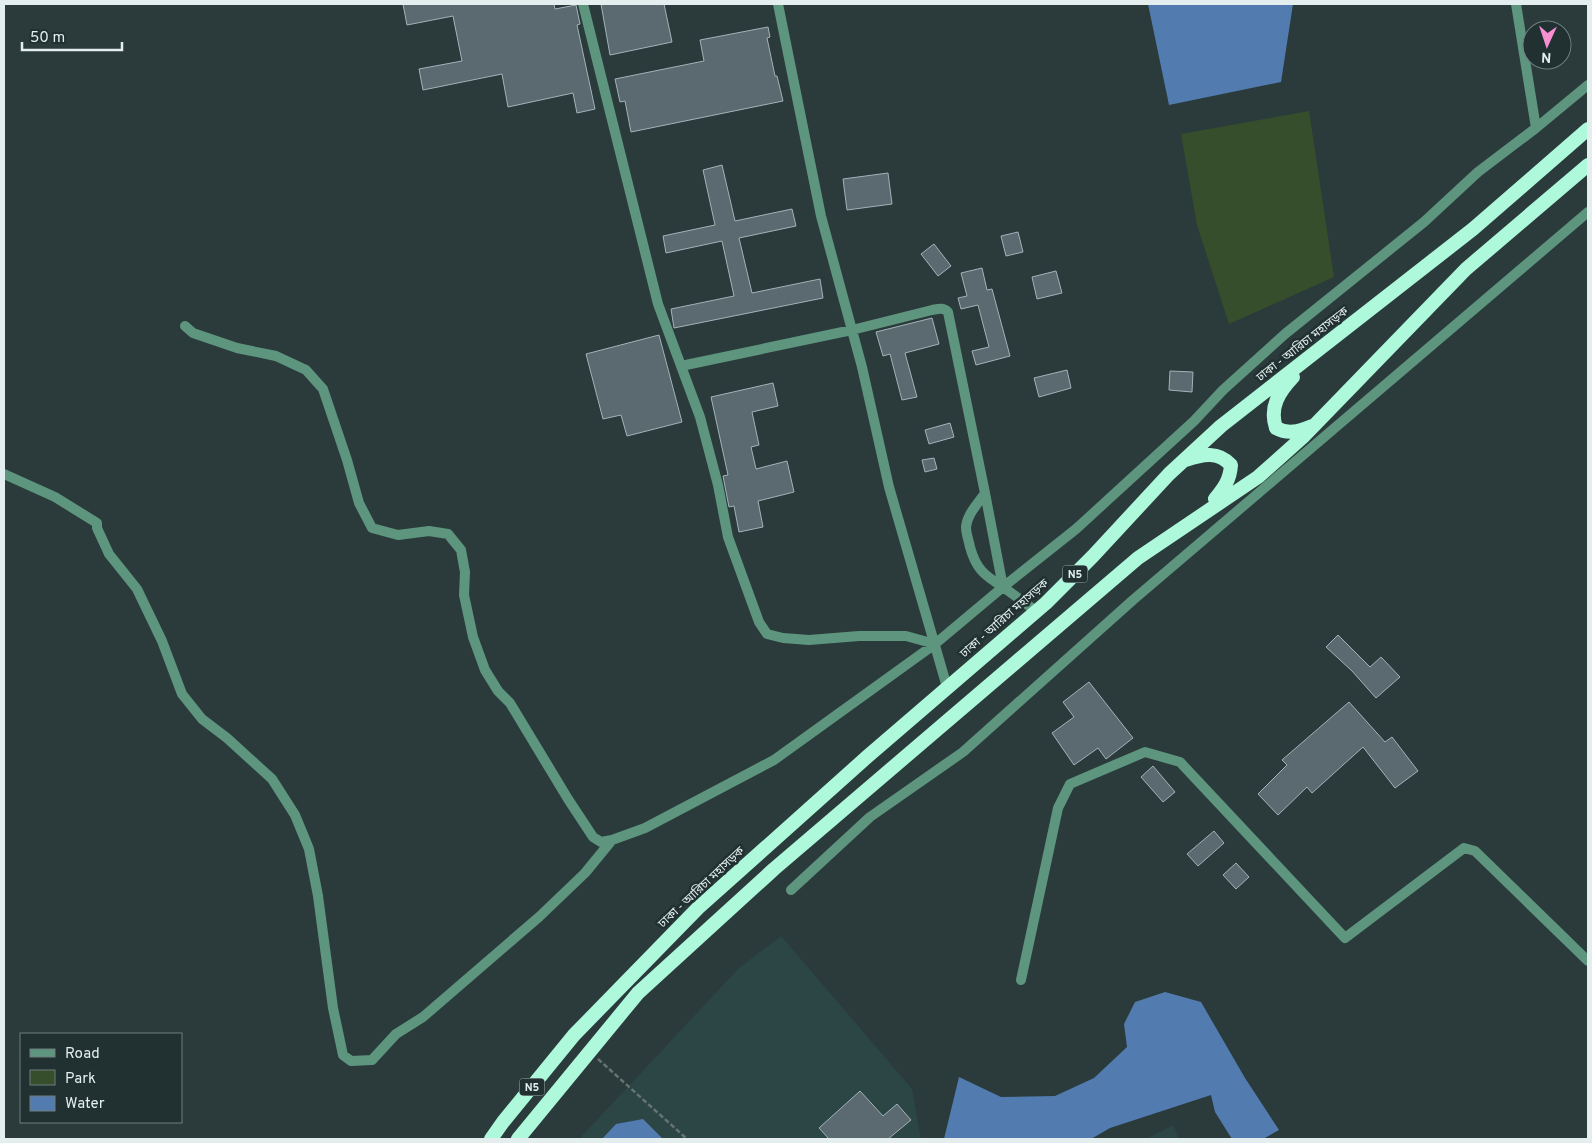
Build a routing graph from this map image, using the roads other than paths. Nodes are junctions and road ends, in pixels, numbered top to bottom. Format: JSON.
{"nodes":[{"id":1,"x":583,"y":4,"type":"edge"},
{"id":2,"x":778,"y":4,"type":"edge"},
{"id":3,"x":1516,"y":4,"type":"edge"},
{"id":4,"x":1588,"y":84,"type":"edge"},
{"id":5,"x":1536,"y":128,"type":"junction"},
{"id":6,"x":1588,"y":129,"type":"edge"},
{"id":7,"x":1588,"y":165,"type":"edge"},
{"id":8,"x":1588,"y":212,"type":"edge"},
{"id":9,"x":185,"y":326,"type":"dead end"},
{"id":10,"x":852,"y":330,"type":"junction"},
{"id":11,"x":1310,"y":357,"type":"junction"},
{"id":12,"x":681,"y":366,"type":"junction"},
{"id":13,"x":1315,"y":425,"type":"junction"},
{"id":14,"x":1183,"y":461,"type":"junction"},
{"id":15,"x":4,"y":474,"type":"edge"},
{"id":16,"x":985,"y":494,"type":"junction"},
{"id":17,"x":1196,"y":517,"type":"junction"},
{"id":18,"x":1004,"y":587,"type":"junction"},
{"id":19,"x":1036,"y":611,"type":"junction"},
{"id":20,"x":935,"y":644,"type":"junction"},
{"id":21,"x":948,"y":687,"type":"junction"},
{"id":22,"x":612,"y":840,"type":"junction"},
{"id":23,"x":791,"y":890,"type":"dead end"},
{"id":24,"x":1588,"y":961,"type":"edge"},
{"id":25,"x":1021,"y":980,"type":"dead end"},
{"id":26,"x":491,"y":1139,"type":"edge"},
{"id":27,"x":518,"y":1139,"type":"edge"}],
"edges":[{"from":1,"to":12,"type":"street"},
{"from":2,"to":10,"type":"street"},
{"from":3,"to":5,"type":"street"},
{"from":4,"to":5,"type":"street"},
{"from":5,"to":18,"type":"street"},
{"from":6,"to":11,"type":"highway","name":"ঢাকা - আরিচা মহাসড়ক","number":"N5"},
{"from":7,"to":13,"type":"highway","number":"N5"},
{"from":8,"to":23,"type":"street"},
{"from":9,"to":22,"type":"street"},
{"from":10,"to":12,"type":"street"},
{"from":10,"to":16,"type":"street"},
{"from":10,"to":20,"type":"street"},
{"from":11,"to":13,"type":"highway"},
{"from":11,"to":14,"type":"highway","name":"ঢাকা - আরিচা মহাসড়ক","number":"N5"},
{"from":12,"to":20,"type":"street"},
{"from":13,"to":17,"type":"highway","number":"N5"},
{"from":14,"to":17,"type":"highway"},
{"from":14,"to":19,"type":"highway","name":"ঢাকা - আরিচা মহাসড়ক","number":"N5"},
{"from":15,"to":22,"type":"street"},
{"from":16,"to":18,"type":"street"},
{"from":16,"to":18,"type":"street"},
{"from":17,"to":27,"type":"highway","number":"N5"},
{"from":18,"to":19,"type":"street"},
{"from":18,"to":20,"type":"street"},
{"from":19,"to":21,"type":"highway","name":"ঢাকা - আরিচা মহাসড়ক","number":"N5"},
{"from":20,"to":21,"type":"street"},
{"from":20,"to":22,"type":"street"},
{"from":21,"to":26,"type":"highway","name":"ঢাকা - আরিচা মহাসড়ক","number":"N5"},
{"from":24,"to":25,"type":"street"}]}
